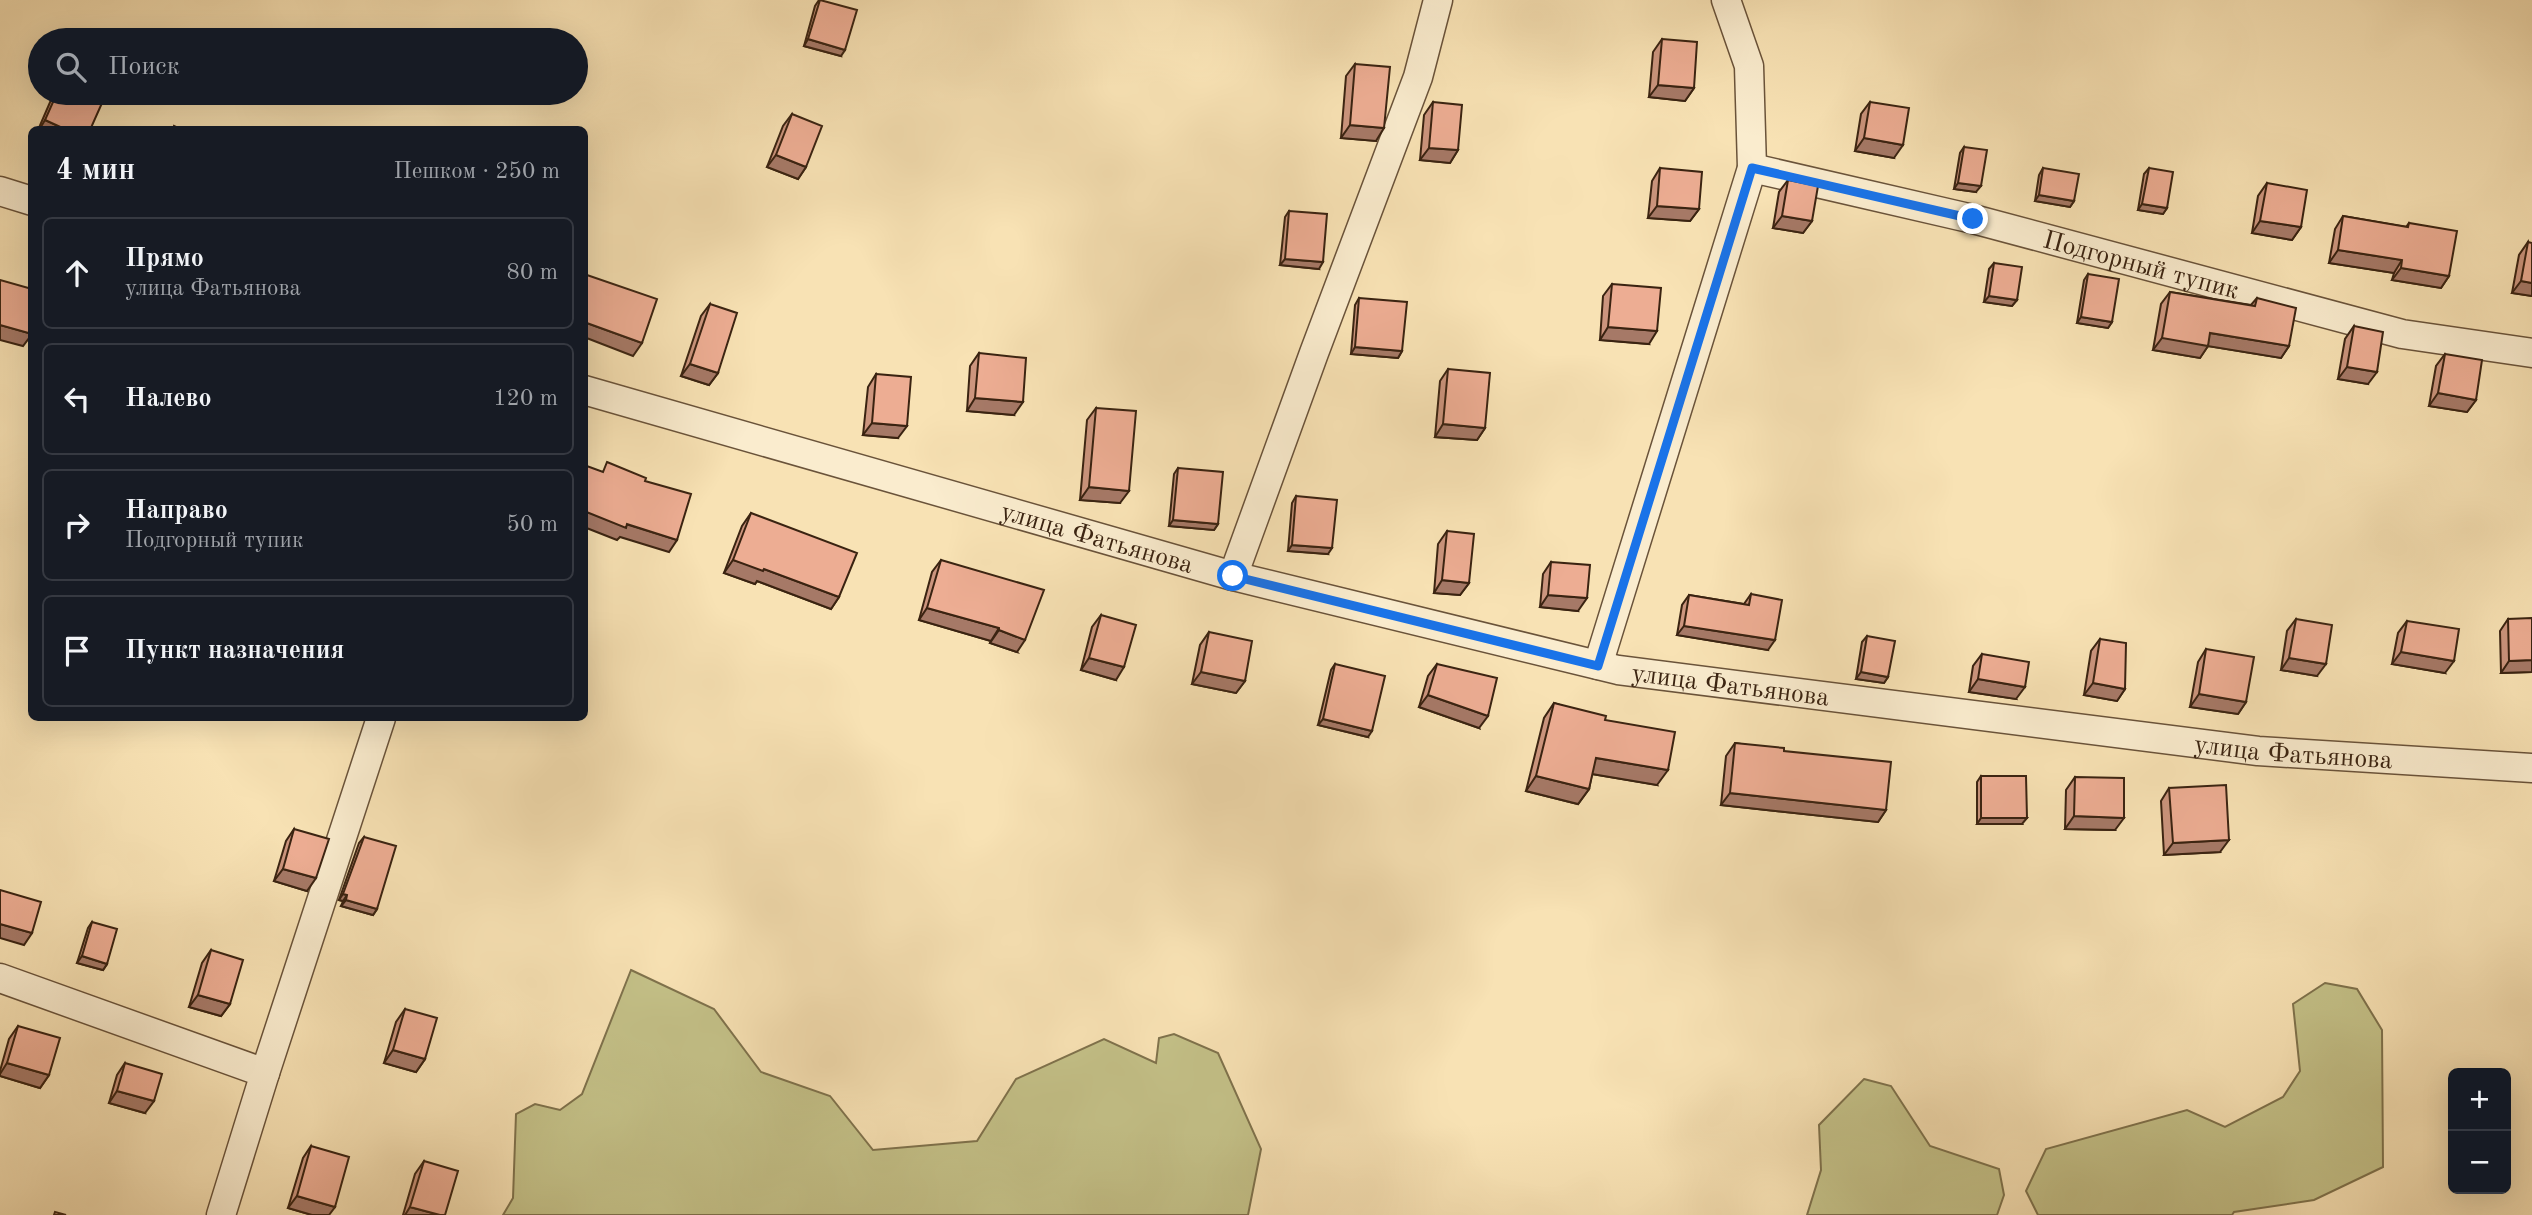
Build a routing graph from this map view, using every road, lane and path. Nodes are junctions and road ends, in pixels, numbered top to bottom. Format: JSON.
{"nodes":[{"id":1,"x":1438,"y":0,"type":"edge"},
{"id":2,"x":1726,"y":0,"type":"edge"},
{"id":3,"x":1752,"y":168,"type":"junction"},
{"id":4,"x":0,"y":191,"type":"edge"},
{"id":5,"x":28,"y":200,"type":"edge"},
{"id":6,"x":2532,"y":353,"type":"edge"},
{"id":7,"x":588,"y":391,"type":"edge"},
{"id":8,"x":1233,"y":576,"type":"junction"},
{"id":9,"x":1598,"y":666,"type":"junction"},
{"id":10,"x":381,"y":721,"type":"edge"},
{"id":11,"x":2532,"y":768,"type":"edge"},
{"id":12,"x":0,"y":978,"type":"edge"},
{"id":13,"x":265,"y":1073,"type":"junction"},
{"id":14,"x":221,"y":1215,"type":"edge"}],
"edges":[{"from":1,"to":8,"type":"street"},
{"from":2,"to":3,"type":"street"},
{"from":3,"to":6,"type":"street","name":"Подгорный тупик"},
{"from":3,"to":9,"type":"street"},
{"from":4,"to":5,"type":"street"},
{"from":7,"to":8,"type":"street","name":"улица Фатьянова"},
{"from":8,"to":9,"type":"street","name":"улица Фатьянова"},
{"from":9,"to":11,"type":"street","name":"улица Фатьянова"},
{"from":10,"to":13,"type":"street"},
{"from":12,"to":13,"type":"street"},
{"from":13,"to":14,"type":"street"}]}
